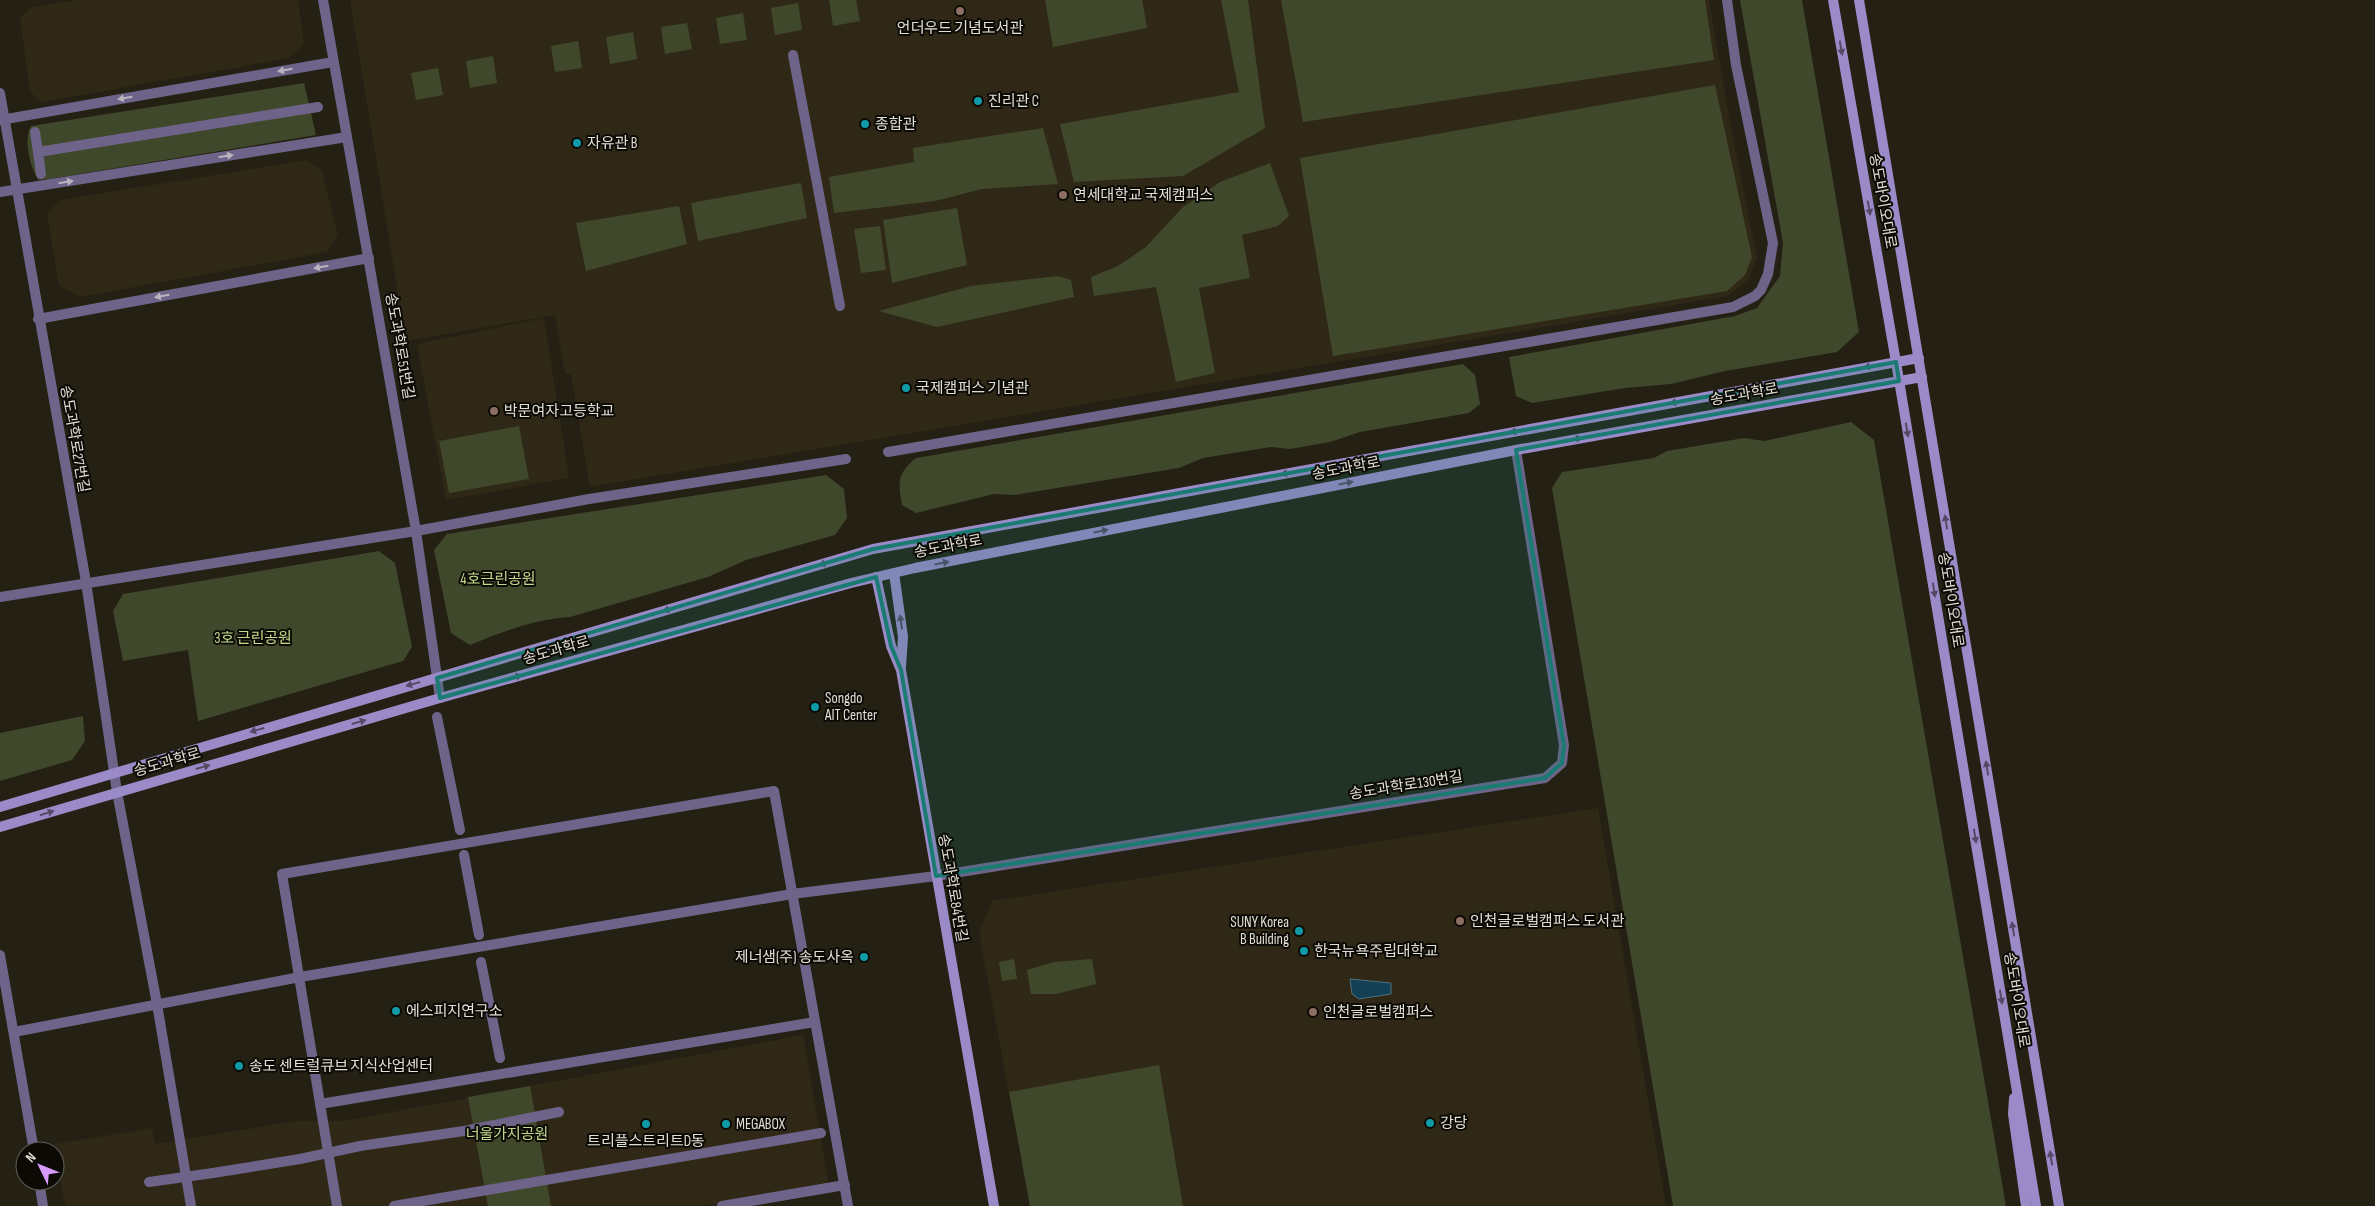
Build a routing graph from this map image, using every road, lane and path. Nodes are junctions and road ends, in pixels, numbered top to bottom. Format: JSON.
{"nodes":[{"id":1,"x":323,"y":0,"type":"edge"},
{"id":2,"x":1727,"y":0,"type":"edge"},
{"id":3,"x":1833,"y":0,"type":"edge"},
{"id":4,"x":1859,"y":0,"type":"edge"},
{"id":5,"x":793,"y":55,"type":"dead end"},
{"id":6,"x":333,"y":62,"type":"junction"},
{"id":7,"x":0,"y":93,"type":"edge"},
{"id":8,"x":318,"y":107,"type":"dead end"},
{"id":9,"x":2,"y":119,"type":"edge"},
{"id":10,"x":35,"y":132,"type":"dead end"},
{"id":11,"x":347,"y":137,"type":"junction"},
{"id":12,"x":38,"y":152,"type":"junction"},
{"id":13,"x":41,"y":174,"type":"dead end"},
{"id":14,"x":18,"y":190,"type":"junction"},
{"id":15,"x":0,"y":192,"type":"edge"},
{"id":16,"x":370,"y":258,"type":"junction"},
{"id":17,"x":840,"y":306,"type":"dead end"},
{"id":18,"x":38,"y":319,"type":"junction"},
{"id":19,"x":1919,"y":358,"type":"junction"},
{"id":20,"x":1896,"y":362,"type":"junction"},
{"id":21,"x":1922,"y":377,"type":"junction"},
{"id":22,"x":1900,"y":381,"type":"junction"},
{"id":23,"x":1516,"y":450,"type":"junction"},
{"id":24,"x":888,"y":452,"type":"dead end"},
{"id":25,"x":846,"y":459,"type":"dead end"},
{"id":26,"x":416,"y":531,"type":"junction"},
{"id":27,"x":894,"y":573,"type":"junction"},
{"id":28,"x":876,"y":577,"type":"junction"},
{"id":29,"x":86,"y":582,"type":"junction"},
{"id":30,"x":0,"y":597,"type":"edge"},
{"id":31,"x":901,"y":670,"type":"junction"},
{"id":32,"x":437,"y":678,"type":"junction"},
{"id":33,"x":440,"y":698,"type":"junction"},
{"id":34,"x":436,"y":717,"type":"dead end"},
{"id":35,"x":114,"y":771,"type":"junction"},
{"id":36,"x":117,"y":792,"type":"junction"},
{"id":37,"x":0,"y":806,"type":"edge"},
{"id":38,"x":0,"y":827,"type":"edge"},
{"id":39,"x":460,"y":830,"type":"dead end"},
{"id":40,"x":464,"y":855,"type":"dead end"},
{"id":41,"x":936,"y":876,"type":"junction"},
{"id":42,"x":792,"y":894,"type":"junction"},
{"id":43,"x":480,"y":935,"type":"dead end"},
{"id":44,"x":0,"y":955,"type":"edge"},
{"id":45,"x":480,"y":962,"type":"dead end"},
{"id":46,"x":300,"y":977,"type":"junction"},
{"id":47,"x":157,"y":1004,"type":"junction"},
{"id":48,"x":815,"y":1022,"type":"junction"},
{"id":49,"x":14,"y":1032,"type":"junction"},
{"id":50,"x":500,"y":1058,"type":"dead end"},
{"id":51,"x":2016,"y":1084,"type":"junction"},
{"id":52,"x":320,"y":1104,"type":"junction"},
{"id":53,"x":559,"y":1112,"type":"dead end"},
{"id":54,"x":822,"y":1133,"type":"dead end"},
{"id":55,"x":32,"y":1141,"type":"edge"},
{"id":56,"x":149,"y":1182,"type":"dead end"},
{"id":57,"x":845,"y":1185,"type":"junction"},
{"id":58,"x":41,"y":1191,"type":"edge"},
{"id":59,"x":43,"y":1206,"type":"edge"},
{"id":60,"x":192,"y":1206,"type":"edge"},
{"id":61,"x":337,"y":1206,"type":"edge"},
{"id":62,"x":394,"y":1206,"type":"edge"},
{"id":63,"x":722,"y":1206,"type":"edge"},
{"id":64,"x":848,"y":1206,"type":"edge"},
{"id":65,"x":994,"y":1206,"type":"edge"},
{"id":66,"x":2026,"y":1206,"type":"edge"},
{"id":67,"x":2036,"y":1206,"type":"edge"},
{"id":68,"x":2059,"y":1206,"type":"edge"}],
"edges":[{"from":1,"to":6,"type":"street","name":"송도과학로51번길"},
{"from":2,"to":24,"type":"street"},
{"from":3,"to":20,"type":"main road","name":"송도바이오대로","one_way":true},
{"from":4,"to":19,"type":"main road","name":"송도바이오대로"},
{"from":5,"to":17,"type":"street"},
{"from":6,"to":9,"type":"street","one_way":true},
{"from":6,"to":11,"type":"street","name":"송도과학로51번길"},
{"from":7,"to":9,"type":"street","name":"송도과학로27번길"},
{"from":8,"to":12,"type":"street"},
{"from":9,"to":14,"type":"street","name":"송도과학로27번길"},
{"from":10,"to":12,"type":"street"},
{"from":14,"to":11,"type":"street","one_way":true},
{"from":11,"to":16,"type":"street","name":"송도과학로51번길"},
{"from":12,"to":13,"type":"street"},
{"from":14,"to":15,"type":"street"},
{"from":14,"to":18,"type":"street","name":"송도과학로27번길"},
{"from":16,"to":18,"type":"street","one_way":true},
{"from":16,"to":26,"type":"street","name":"송도과학로51번길"},
{"from":18,"to":29,"type":"street","name":"송도과학로27번길"},
{"from":19,"to":20,"type":"main road","name":"송도과학로"},
{"from":19,"to":21,"type":"main road","name":"송도바이오대로"},
{"from":20,"to":22,"type":"main road","name":"송도바이오대로"},
{"from":20,"to":32,"type":"main road","name":"송도과학로","one_way":true},
{"from":21,"to":22,"type":"main road","name":"송도과학로"},
{"from":68,"to":21,"type":"main road","name":"송도바이오대로","one_way":true},
{"from":23,"to":22,"type":"main road","name":"송도과학로","one_way":true},
{"from":22,"to":51,"type":"main road","name":"송도바이오대로","one_way":true},
{"from":27,"to":23,"type":"main road","name":"송도과학로","one_way":true},
{"from":23,"to":41,"type":"street","name":"송도과학로130번길"},
{"from":25,"to":26,"type":"street"},
{"from":26,"to":29,"type":"street"},
{"from":26,"to":32,"type":"street","name":"송도과학로51번길"},
{"from":27,"to":28,"type":"main road","name":"송도과학로"},
{"from":31,"to":27,"type":"main road","one_way":true},
{"from":28,"to":31,"type":"main road","name":"송도과학로84번길"},
{"from":33,"to":28,"type":"main road","name":"송도과학로","one_way":true},
{"from":29,"to":30,"type":"street"},
{"from":29,"to":35,"type":"street","name":"송도과학로27번길"},
{"from":31,"to":41,"type":"main road","name":"송도과학로84번길"},
{"from":32,"to":33,"type":"street","name":"송도과학로51번길"},
{"from":32,"to":35,"type":"main road","name":"송도과학로","one_way":true},
{"from":36,"to":33,"type":"main road","name":"송도과학로","one_way":true},
{"from":34,"to":39,"type":"street"},
{"from":35,"to":36,"type":"street","name":"송도과학로27번길"},
{"from":35,"to":37,"type":"main road","name":"송도과학로"},
{"from":38,"to":36,"type":"main road","name":"송도과학로","one_way":true},
{"from":36,"to":47,"type":"street","name":"송도과학로27번길"},
{"from":40,"to":43,"type":"street"},
{"from":41,"to":42,"type":"street","name":"송도과학로130번길"},
{"from":41,"to":65,"type":"main road","name":"송도과학로84번길"},
{"from":42,"to":46,"type":"street","name":"송도과학로130번길"},
{"from":42,"to":46,"type":"street"},
{"from":42,"to":48,"type":"street"},
{"from":44,"to":49,"type":"street"},
{"from":45,"to":50,"type":"street"},
{"from":46,"to":47,"type":"street","name":"송도과학로130번길"},
{"from":46,"to":52,"type":"street"},
{"from":47,"to":49,"type":"street","name":"송도과학로130번길"},
{"from":47,"to":60,"type":"street","name":"송도과학로27번길"},
{"from":48,"to":52,"type":"street"},
{"from":48,"to":57,"type":"street"},
{"from":49,"to":55,"type":"street"},
{"from":51,"to":66,"type":"main road"},
{"from":51,"to":67,"type":"main road","name":"송도바이오대로"},
{"from":52,"to":61,"type":"street"},
{"from":53,"to":56,"type":"street","bridge":true},
{"from":54,"to":62,"type":"street"},
{"from":57,"to":63,"type":"street"},
{"from":57,"to":64,"type":"street"},
{"from":58,"to":59,"type":"street"}]}
